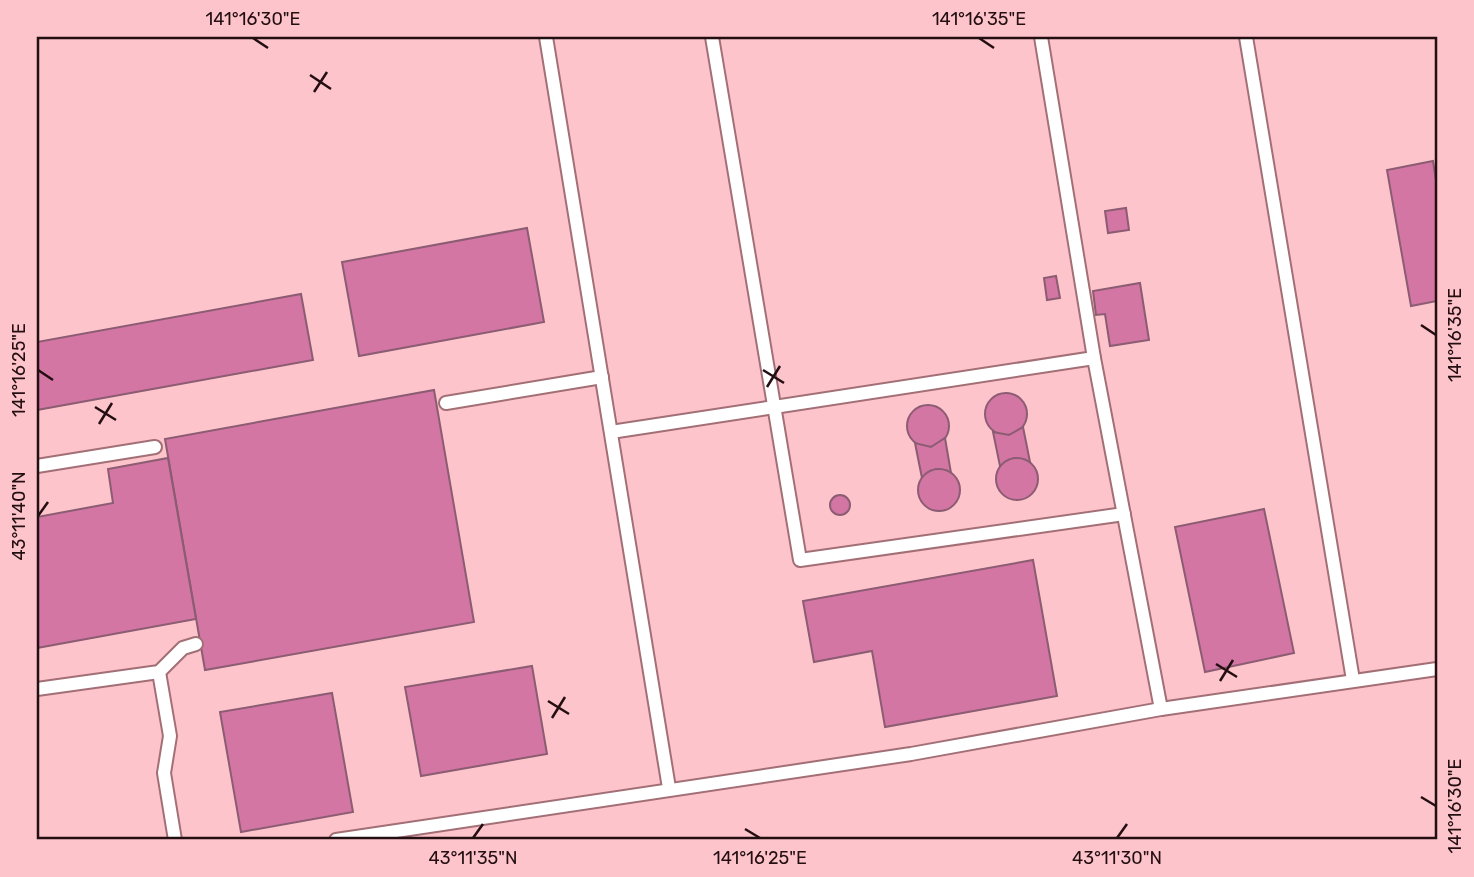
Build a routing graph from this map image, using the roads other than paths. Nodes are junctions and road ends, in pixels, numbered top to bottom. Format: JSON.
{"nodes":[{"id":1,"x":546,"y":37,"type":"edge"},
{"id":2,"x":712,"y":37,"type":"edge"},
{"id":3,"x":1041,"y":37,"type":"edge"},
{"id":4,"x":1246,"y":37,"type":"edge"},
{"id":5,"x":1094,"y":358,"type":"junction"},
{"id":6,"x":601,"y":377,"type":"junction"},
{"id":7,"x":446,"y":403,"type":"dead end"},
{"id":8,"x":772,"y":407,"type":"junction"},
{"id":9,"x":611,"y":432,"type":"junction"},
{"id":10,"x":155,"y":447,"type":"dead end"},
{"id":11,"x":37,"y":466,"type":"edge"},
{"id":12,"x":1124,"y":514,"type":"junction"},
{"id":13,"x":196,"y":644,"type":"dead end"},
{"id":14,"x":1437,"y":669,"type":"edge"},
{"id":15,"x":159,"y":672,"type":"junction"},
{"id":16,"x":1353,"y":680,"type":"junction"},
{"id":17,"x":37,"y":690,"type":"edge"},
{"id":18,"x":1161,"y":709,"type":"junction"},
{"id":19,"x":669,"y":788,"type":"junction"},
{"id":20,"x":175,"y":840,"type":"edge"},
{"id":21,"x":336,"y":840,"type":"edge"}],
"edges":[{"from":1,"to":6,"type":"lane"},
{"from":2,"to":8,"type":"lane"},
{"from":3,"to":5,"type":"lane"},
{"from":4,"to":16,"type":"lane"},
{"from":5,"to":8,"type":"lane"},
{"from":5,"to":12,"type":"lane"},
{"from":6,"to":7,"type":"lane"},
{"from":6,"to":9,"type":"lane"},
{"from":8,"to":9,"type":"lane"},
{"from":8,"to":12,"type":"lane"},
{"from":9,"to":19,"type":"lane"},
{"from":10,"to":11,"type":"lane"},
{"from":12,"to":18,"type":"lane"},
{"from":13,"to":15,"type":"lane"},
{"from":14,"to":16,"type":"lane"},
{"from":15,"to":17,"type":"lane"},
{"from":15,"to":20,"type":"lane"},
{"from":16,"to":18,"type":"lane"},
{"from":18,"to":19,"type":"lane"},
{"from":19,"to":21,"type":"lane"}]}
